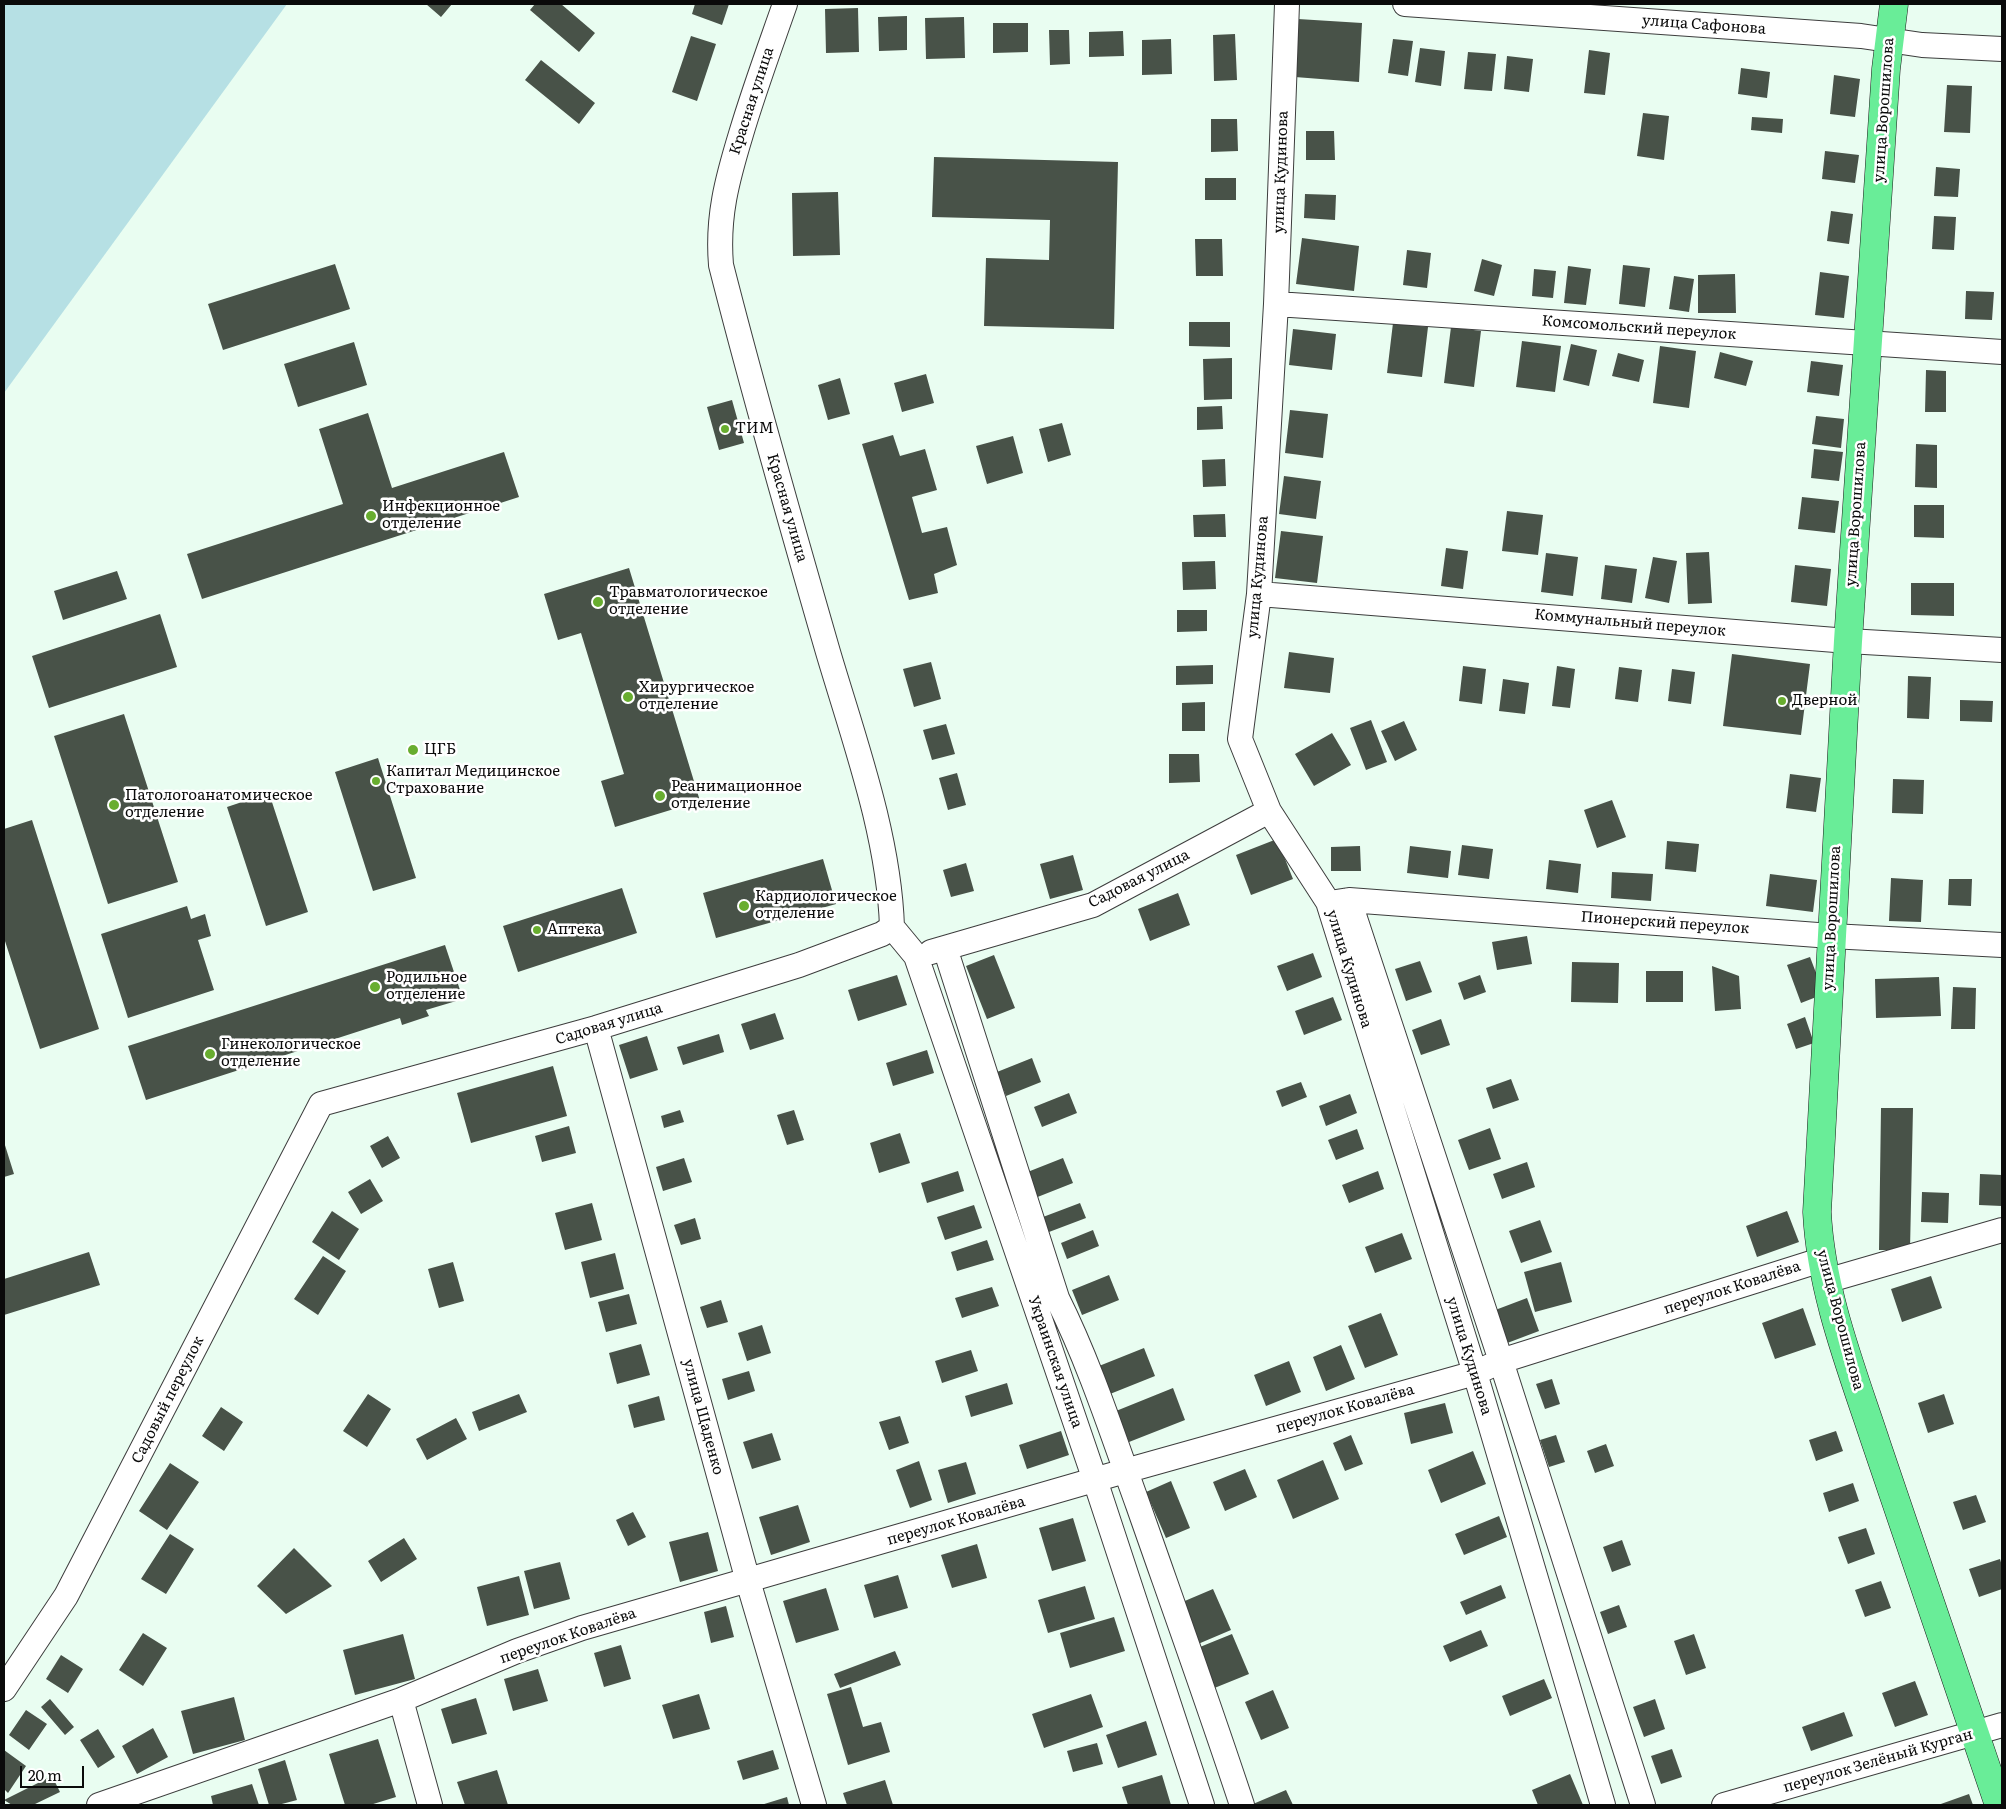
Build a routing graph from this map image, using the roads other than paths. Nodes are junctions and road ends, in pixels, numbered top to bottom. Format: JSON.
{"nodes":[{"id":1,"x":785,"y":4,"type":"edge"},
{"id":2,"x":1287,"y":4,"type":"edge"},
{"id":3,"x":1405,"y":4,"type":"edge"},
{"id":4,"x":1894,"y":4,"type":"edge"},
{"id":5,"x":1888,"y":40,"type":"junction"},
{"id":6,"x":2002,"y":50,"type":"edge"},
{"id":7,"x":1276,"y":304,"type":"junction"},
{"id":8,"x":1868,"y":343,"type":"junction"},
{"id":9,"x":2002,"y":352,"type":"edge"},
{"id":10,"x":1259,"y":594,"type":"junction"},
{"id":11,"x":1848,"y":641,"type":"junction"},
{"id":12,"x":2002,"y":650,"type":"edge"},
{"id":13,"x":1269,"y":811,"type":"junction"},
{"id":14,"x":1339,"y":901,"type":"junction"},
{"id":15,"x":892,"y":927,"type":"junction"},
{"id":16,"x":1831,"y":936,"type":"junction"},
{"id":17,"x":2002,"y":945,"type":"edge"},
{"id":18,"x":945,"y":948,"type":"junction"},
{"id":19,"x":916,"y":956,"type":"junction"},
{"id":20,"x":596,"y":1028,"type":"junction"},
{"id":21,"x":321,"y":1104,"type":"joint"},
{"id":22,"x":2002,"y":1230,"type":"edge"},
{"id":23,"x":1824,"y":1270,"type":"junction"},
{"id":24,"x":1501,"y":1361,"type":"junction"},
{"id":25,"x":1475,"y":1373,"type":"junction"},
{"id":26,"x":1125,"y":1471,"type":"junction"},
{"id":27,"x":1095,"y":1480,"type":"junction"},
{"id":28,"x":748,"y":1581,"type":"junction"},
{"id":29,"x":4,"y":1689,"type":"edge"},
{"id":30,"x":401,"y":1700,"type":"junction"},
{"id":31,"x":2002,"y":1725,"type":"edge"},
{"id":32,"x":1975,"y":1734,"type":"junction"},
{"id":33,"x":99,"y":1805,"type":"edge"},
{"id":34,"x":430,"y":1805,"type":"edge"},
{"id":35,"x":814,"y":1805,"type":"edge"},
{"id":36,"x":1202,"y":1805,"type":"edge"},
{"id":37,"x":1242,"y":1805,"type":"edge"},
{"id":38,"x":1603,"y":1805,"type":"edge"},
{"id":39,"x":1643,"y":1805,"type":"edge"},
{"id":40,"x":1724,"y":1805,"type":"edge"},
{"id":41,"x":1999,"y":1805,"type":"edge"}],
"edges":[{"from":1,"to":15,"type":"street","name":"Красная улица"},
{"from":2,"to":7,"type":"street","name":"улица Кудинова"},
{"from":3,"to":5,"type":"street","name":"улица Сафонова"},
{"from":4,"to":5,"type":"main road","name":"улица Ворошилова"},
{"from":5,"to":6,"type":"street","name":"улица Сафонова"},
{"from":5,"to":8,"type":"main road","name":"улица Ворошилова"},
{"from":7,"to":8,"type":"street","name":"Комсомольский переулок"},
{"from":7,"to":10,"type":"street","name":"улица Кудинова"},
{"from":8,"to":9,"type":"street","name":"Комсомольский переулок"},
{"from":8,"to":11,"type":"main road","name":"улица Ворошилова"},
{"from":10,"to":11,"type":"street","name":"Коммунальный переулок"},
{"from":10,"to":13,"type":"street","name":"улица Кудинова"},
{"from":11,"to":12,"type":"street","name":"Коммунальный переулок"},
{"from":11,"to":16,"type":"main road","name":"улица Ворошилова"},
{"from":13,"to":14,"type":"street","name":"улица Кудинова"},
{"from":13,"to":18,"type":"street","name":"Садовая улица"},
{"from":14,"to":16,"type":"street","name":"Пионерский переулок"},
{"from":14,"to":24,"type":"street","name":"улица Кудинова"},
{"from":14,"to":25,"type":"street","name":"улица Кудинова"},
{"from":15,"to":19,"type":"street","name":"Украинская улица"},
{"from":15,"to":20,"type":"street","name":"Садовая улица"},
{"from":16,"to":17,"type":"street","name":"Пионерский переулок"},
{"from":16,"to":23,"type":"main road","name":"улица Ворошилова"},
{"from":18,"to":19,"type":"street","name":"Садовая улица"},
{"from":18,"to":26,"type":"street","name":"Украинская улица"},
{"from":19,"to":27,"type":"street","name":"Украинская улица"},
{"from":20,"to":21,"type":"street","name":"Садовая улица"},
{"from":20,"to":28,"type":"street","name":"улица Щаденко"},
{"from":21,"to":29,"type":"street","name":"Садовый переулок"},
{"from":22,"to":23,"type":"street","name":"переулок Ковалёва"},
{"from":23,"to":24,"type":"street","name":"переулок Ковалёва"},
{"from":23,"to":32,"type":"main road","name":"улица Ворошилова"},
{"from":24,"to":25,"type":"street","name":"переулок Ковалёва"},
{"from":24,"to":39,"type":"street","name":"улица Кудинова"},
{"from":25,"to":26,"type":"street","name":"переулок Ковалёва"},
{"from":25,"to":38,"type":"street","name":"улица Кудинова"},
{"from":26,"to":27,"type":"street","name":"переулок Ковалёва"},
{"from":26,"to":37,"type":"street","name":"Украинская улица"},
{"from":27,"to":28,"type":"street","name":"переулок Ковалёва"},
{"from":27,"to":36,"type":"street","name":"Украинская улица"},
{"from":28,"to":30,"type":"street","name":"переулок Ковалёва"},
{"from":28,"to":35,"type":"street","name":"улица Щаденко"},
{"from":30,"to":33,"type":"street","name":"переулок Ковалёва"},
{"from":30,"to":34,"type":"street"},
{"from":31,"to":32,"type":"street","name":"переулок Зелёный Курган"},
{"from":32,"to":40,"type":"street","name":"переулок Зелёный Курган"},
{"from":32,"to":41,"type":"main road","name":"улица Ворошилова"}]}
